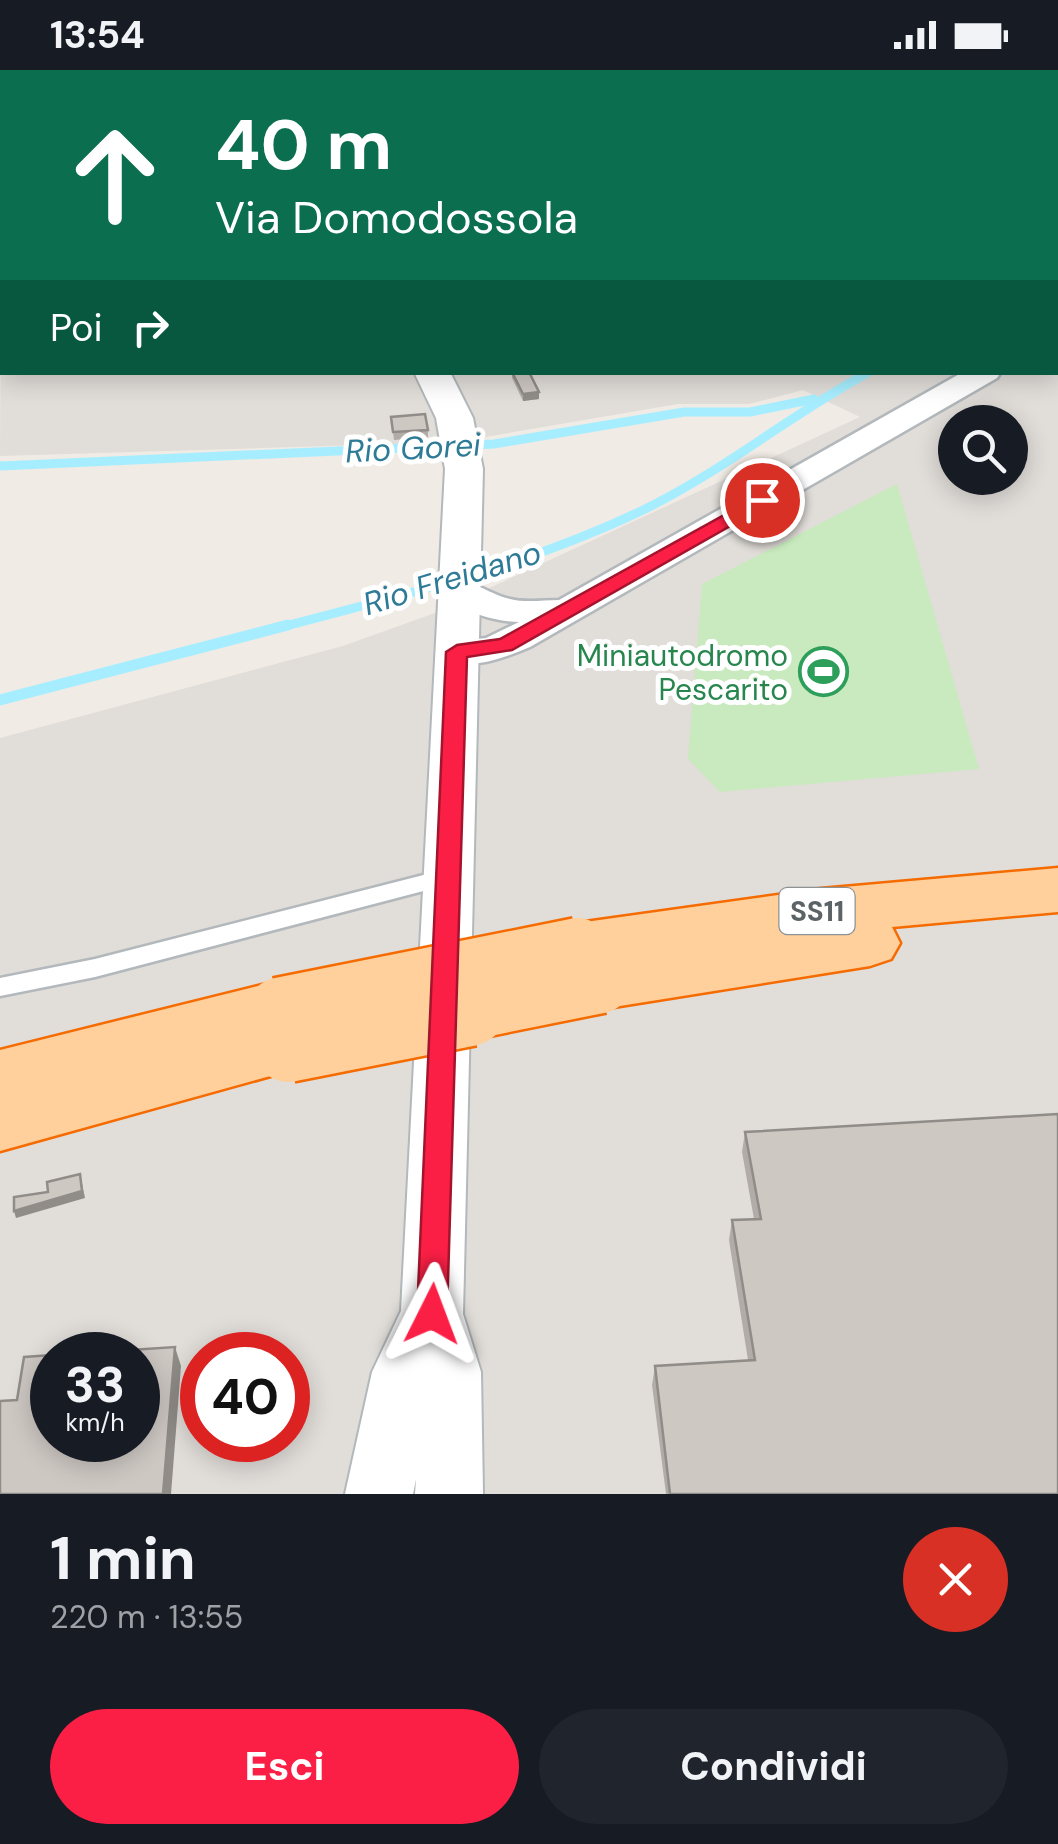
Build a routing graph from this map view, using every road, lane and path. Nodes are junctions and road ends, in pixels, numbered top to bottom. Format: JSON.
{"nodes":[{"id":1,"x":434,"y":375,"type":"edge"},
{"id":2,"x":981,"y":375,"type":"edge"},
{"id":3,"x":462,"y":581,"type":"junction"},
{"id":4,"x":566,"y":611,"type":"junction"},
{"id":5,"x":457,"y":652,"type":"junction"},
{"id":6,"x":449,"y":876,"type":"junction"},
{"id":7,"x":1058,"y":890,"type":"edge"},
{"id":8,"x":1058,"y":926,"type":"edge"},
{"id":9,"x":590,"y":966,"type":"junction"},
{"id":10,"x":95,"y":968,"type":"junction"},
{"id":11,"x":0,"y":987,"type":"edge"},
{"id":12,"x":0,"y":999,"type":"edge"},
{"id":13,"x":283,"y":1027,"type":"junction"},
{"id":14,"x":0,"y":1077,"type":"edge"},
{"id":15,"x":0,"y":1123,"type":"edge"},
{"id":16,"x":432,"y":1314,"type":"junction"},
{"id":17,"x":379,"y":1494,"type":"edge"},
{"id":18,"x":449,"y":1494,"type":"edge"}],
"edges":[{"from":1,"to":3,"type":"street"},
{"from":2,"to":4,"type":"street"},
{"from":3,"to":4,"type":"street"},
{"from":3,"to":5,"type":"street"},
{"from":4,"to":5,"type":"street"},
{"from":5,"to":6,"type":"street"},
{"from":6,"to":10,"type":"lane"},
{"from":6,"to":16,"type":"street"},
{"from":7,"to":9,"type":"highway","number":"SS11"},
{"from":8,"to":9,"type":"highway","number":"SS11"},
{"from":9,"to":13,"type":"highway","bridge":true},
{"from":10,"to":11,"type":"lane"},
{"from":10,"to":12,"type":"lane"},
{"from":13,"to":14,"type":"highway"},
{"from":13,"to":15,"type":"highway"},
{"from":16,"to":17,"type":"street"},
{"from":16,"to":18,"type":"street"}]}
